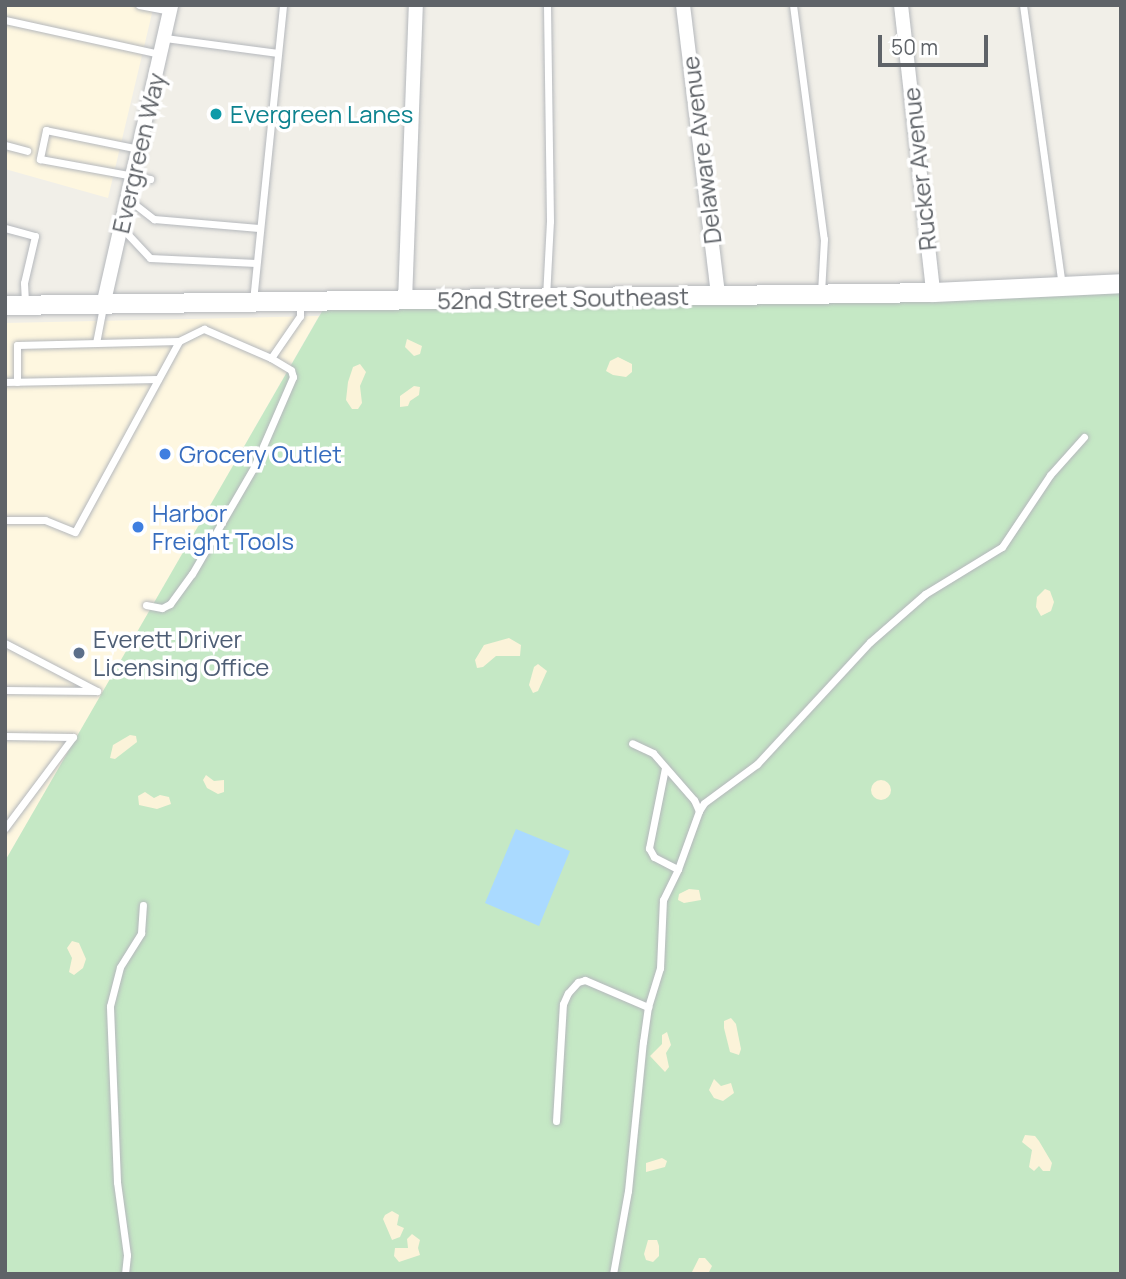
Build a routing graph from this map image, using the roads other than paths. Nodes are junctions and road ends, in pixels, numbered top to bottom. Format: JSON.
{"nodes":[{"id":1,"x":139,"y":5,"type":"edge"},
{"id":2,"x":283,"y":5,"type":"edge"},
{"id":3,"x":416,"y":5,"type":"edge"},
{"id":4,"x":547,"y":5,"type":"edge"},
{"id":5,"x":683,"y":5,"type":"edge"},
{"id":6,"x":793,"y":5,"type":"edge"},
{"id":7,"x":901,"y":5,"type":"edge"},
{"id":8,"x":1023,"y":5,"type":"edge"},
{"id":9,"x":170,"y":8,"type":"edge"},
{"id":10,"x":5,"y":20,"type":"edge"},
{"id":11,"x":165,"y":38,"type":"junction"},
{"id":12,"x":278,"y":53,"type":"junction"},
{"id":13,"x":161,"y":54,"type":"junction"},
{"id":14,"x":5,"y":145,"type":"edge"},
{"id":15,"x":139,"y":149,"type":"junction"},
{"id":16,"x":27,"y":151,"type":"dead end"},
{"id":17,"x":132,"y":178,"type":"junction"},
{"id":18,"x":150,"y":179,"type":"dead end"},
{"id":19,"x":128,"y":199,"type":"junction"},
{"id":20,"x":121,"y":227,"type":"junction"},
{"id":21,"x":5,"y":228,"type":"edge"},
{"id":22,"x":259,"y":228,"type":"junction"},
{"id":23,"x":256,"y":262,"type":"junction"},
{"id":24,"x":1121,"y":283,"type":"edge"},
{"id":25,"x":1100,"y":284,"type":"junction"},
{"id":26,"x":1062,"y":286,"type":"junction"},
{"id":27,"x":933,"y":292,"type":"junction"},
{"id":28,"x":821,"y":293,"type":"junction"},
{"id":29,"x":718,"y":295,"type":"junction"},
{"id":30,"x":1121,"y":295,"type":"edge"},
{"id":31,"x":546,"y":298,"type":"junction"},
{"id":32,"x":405,"y":300,"type":"junction"},
{"id":33,"x":104,"y":301,"type":"junction"},
{"id":34,"x":253,"y":301,"type":"junction"},
{"id":35,"x":300,"y":301,"type":"junction"},
{"id":36,"x":15,"y":305,"type":"edge"},
{"id":37,"x":178,"y":341,"type":"junction"},
{"id":38,"x":96,"y":343,"type":"junction"},
{"id":39,"x":271,"y":359,"type":"junction"},
{"id":40,"x":158,"y":379,"type":"junction"},
{"id":41,"x":5,"y":382,"type":"edge"},
{"id":42,"x":17,"y":382,"type":"junction"},
{"id":43,"x":1084,"y":437,"type":"dead end"},
{"id":44,"x":5,"y":520,"type":"edge"},
{"id":45,"x":146,"y":605,"type":"dead end"},
{"id":46,"x":5,"y":643,"type":"edge"},
{"id":47,"x":5,"y":690,"type":"edge"},
{"id":48,"x":5,"y":736,"type":"edge"},
{"id":49,"x":632,"y":743,"type":"dead end"},
{"id":50,"x":665,"y":767,"type":"junction"},
{"id":51,"x":699,"y":811,"type":"junction"},
{"id":52,"x":5,"y":828,"type":"edge"},
{"id":53,"x":678,"y":869,"type":"junction"},
{"id":54,"x":143,"y":905,"type":"dead end"},
{"id":55,"x":648,"y":1007,"type":"junction"},
{"id":56,"x":556,"y":1121,"type":"dead end"},
{"id":57,"x":125,"y":1274,"type":"edge"},
{"id":58,"x":613,"y":1274,"type":"edge"}],
"edges":[{"from":1,"to":9,"type":"lane"},
{"from":2,"to":12,"type":"lane"},
{"from":3,"to":32,"type":"street"},
{"from":4,"to":31,"type":"lane"},
{"from":5,"to":29,"type":"street","name":"Delaware Avenue"},
{"from":6,"to":28,"type":"lane"},
{"from":7,"to":27,"type":"street","name":"Rucker Avenue"},
{"from":8,"to":26,"type":"lane"},
{"from":9,"to":11,"type":"street","name":"Evergreen Way"},
{"from":10,"to":13,"type":"lane"},
{"from":11,"to":12,"type":"lane"},
{"from":11,"to":13,"type":"street","name":"Evergreen Way"},
{"from":12,"to":22,"type":"lane"},
{"from":13,"to":15,"type":"street","name":"Evergreen Way"},
{"from":14,"to":16,"type":"lane"},
{"from":15,"to":17,"type":"street","name":"Evergreen Way"},
{"from":15,"to":17,"type":"lane"},
{"from":17,"to":18,"type":"lane"},
{"from":17,"to":19,"type":"street","name":"Evergreen Way"},
{"from":19,"to":20,"type":"street","name":"Evergreen Way"},
{"from":19,"to":22,"type":"lane"},
{"from":20,"to":23,"type":"lane"},
{"from":20,"to":33,"type":"street","name":"Evergreen Way"},
{"from":21,"to":36,"type":"lane"},
{"from":22,"to":23,"type":"lane"},
{"from":23,"to":34,"type":"lane"},
{"from":24,"to":25,"type":"street","name":"52nd Street Southeast"},
{"from":25,"to":26,"type":"street","name":"52nd Street Southeast"},
{"from":25,"to":30,"type":"lane"},
{"from":26,"to":27,"type":"street","name":"52nd Street Southeast"},
{"from":27,"to":28,"type":"street","name":"52nd Street Southeast"},
{"from":28,"to":29,"type":"street","name":"52nd Street Southeast"},
{"from":29,"to":31,"type":"street","name":"52nd Street Southeast"},
{"from":31,"to":32,"type":"street","name":"52nd Street Southeast"},
{"from":32,"to":35,"type":"street","name":"52nd Street Southeast"},
{"from":33,"to":34,"type":"street","name":"52nd Street Southeast"},
{"from":33,"to":36,"type":"street","name":"52nd Street Southeast"},
{"from":33,"to":38,"type":"lane"},
{"from":34,"to":35,"type":"street","name":"52nd Street Southeast"},
{"from":35,"to":39,"type":"lane"},
{"from":37,"to":38,"type":"lane"},
{"from":37,"to":39,"type":"lane"},
{"from":37,"to":40,"type":"lane"},
{"from":38,"to":42,"type":"lane"},
{"from":39,"to":45,"type":"lane"},
{"from":40,"to":42,"type":"lane"},
{"from":40,"to":44,"type":"lane"},
{"from":41,"to":42,"type":"lane"},
{"from":43,"to":51,"type":"lane"},
{"from":46,"to":47,"type":"lane"},
{"from":48,"to":52,"type":"lane"},
{"from":49,"to":50,"type":"lane"},
{"from":50,"to":51,"type":"lane"},
{"from":50,"to":53,"type":"lane"},
{"from":51,"to":53,"type":"lane"},
{"from":53,"to":55,"type":"lane"},
{"from":54,"to":57,"type":"lane"},
{"from":55,"to":56,"type":"lane"},
{"from":55,"to":58,"type":"lane"}]}
